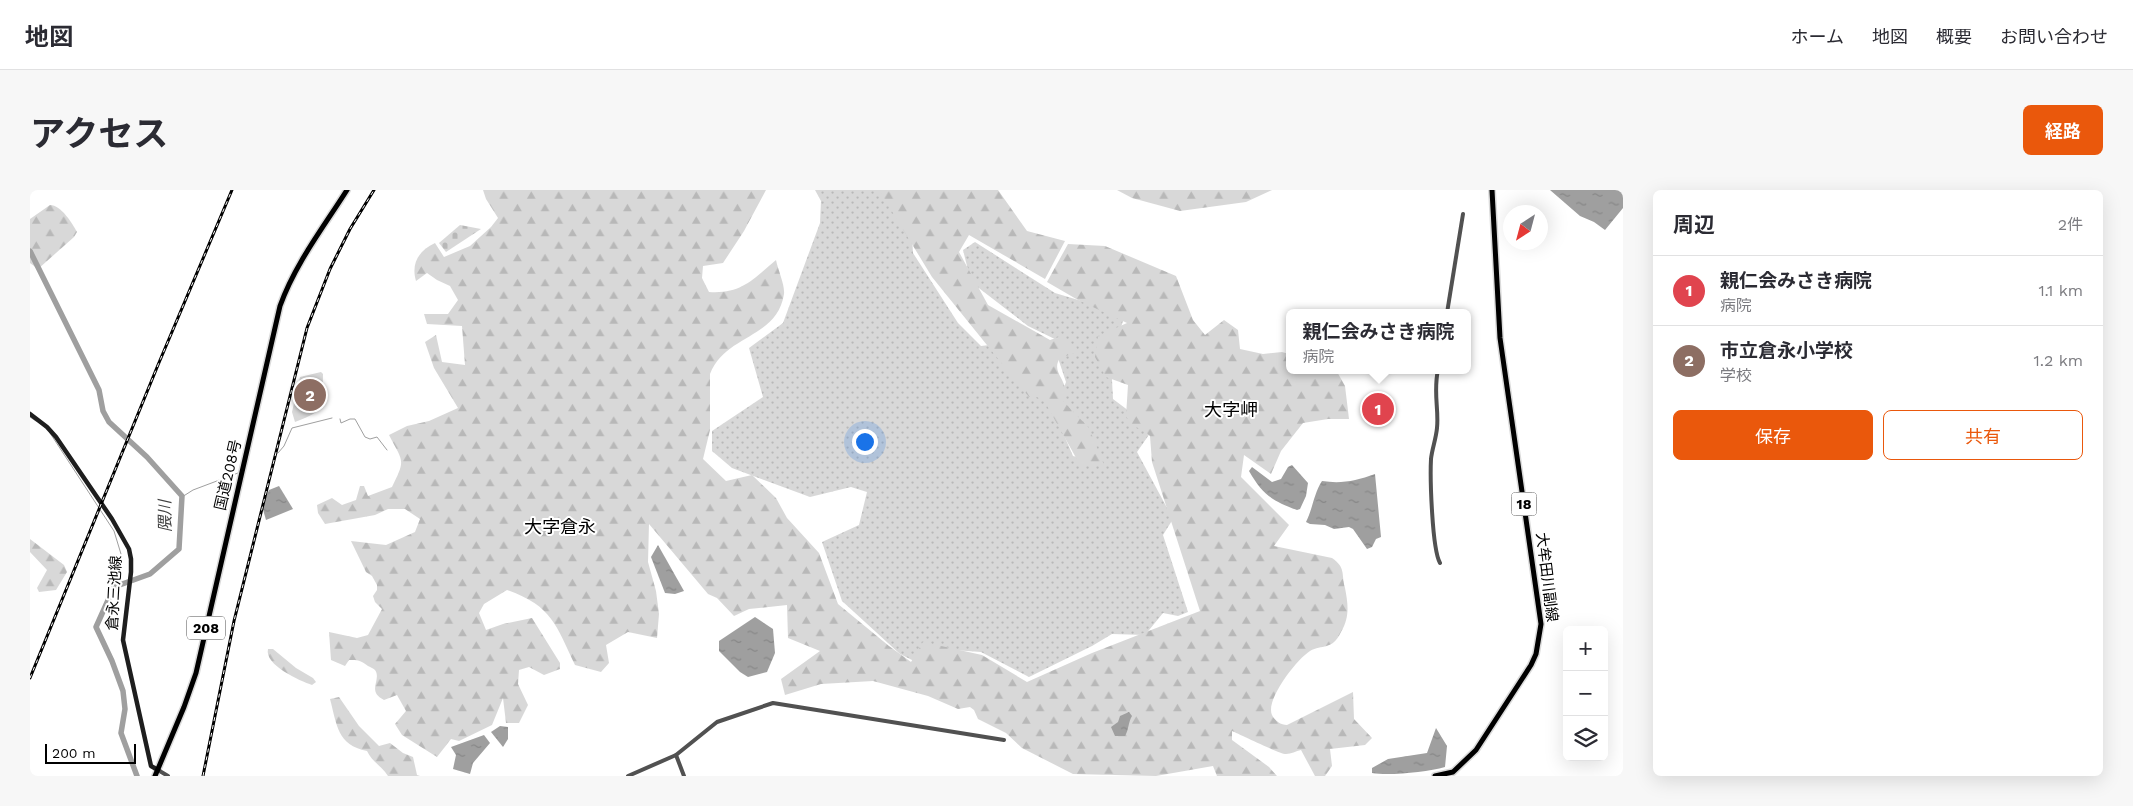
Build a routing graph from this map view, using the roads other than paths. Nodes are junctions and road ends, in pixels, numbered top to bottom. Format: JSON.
{"nodes":[{"id":1,"x":347,"y":190,"type":"edge"},
{"id":2,"x":1492,"y":190,"type":"edge"},
{"id":3,"x":1463,"y":214,"type":"dead end"},
{"id":4,"x":1448,"y":309,"type":"edge"},
{"id":5,"x":1437,"y":374,"type":"edge"},
{"id":6,"x":30,"y":414,"type":"edge"},
{"id":7,"x":1440,"y":563,"type":"dead end"},
{"id":8,"x":1004,"y":740,"type":"dead end"},
{"id":9,"x":676,"y":755,"type":"junction"},
{"id":10,"x":158,"y":770,"type":"junction"},
{"id":11,"x":155,"y":776,"type":"edge"},
{"id":12,"x":168,"y":776,"type":"edge"},
{"id":13,"x":628,"y":776,"type":"edge"},
{"id":14,"x":684,"y":776,"type":"edge"},
{"id":15,"x":1435,"y":776,"type":"edge"}],
"edges":[{"from":1,"to":10,"type":"main road","name":"国道208号","number":"208"},
{"from":2,"to":15,"type":"main road","name":"大牟田川副線","number":"18"},
{"from":3,"to":4,"type":"street"},
{"from":5,"to":7,"type":"street"},
{"from":6,"to":10,"type":"main road","name":"倉永三池線"},
{"from":8,"to":9,"type":"street"},
{"from":9,"to":13,"type":"street"},
{"from":9,"to":14,"type":"street"},
{"from":10,"to":11,"type":"main road","name":"国道208号","number":"208"},
{"from":10,"to":12,"type":"street"}]}
